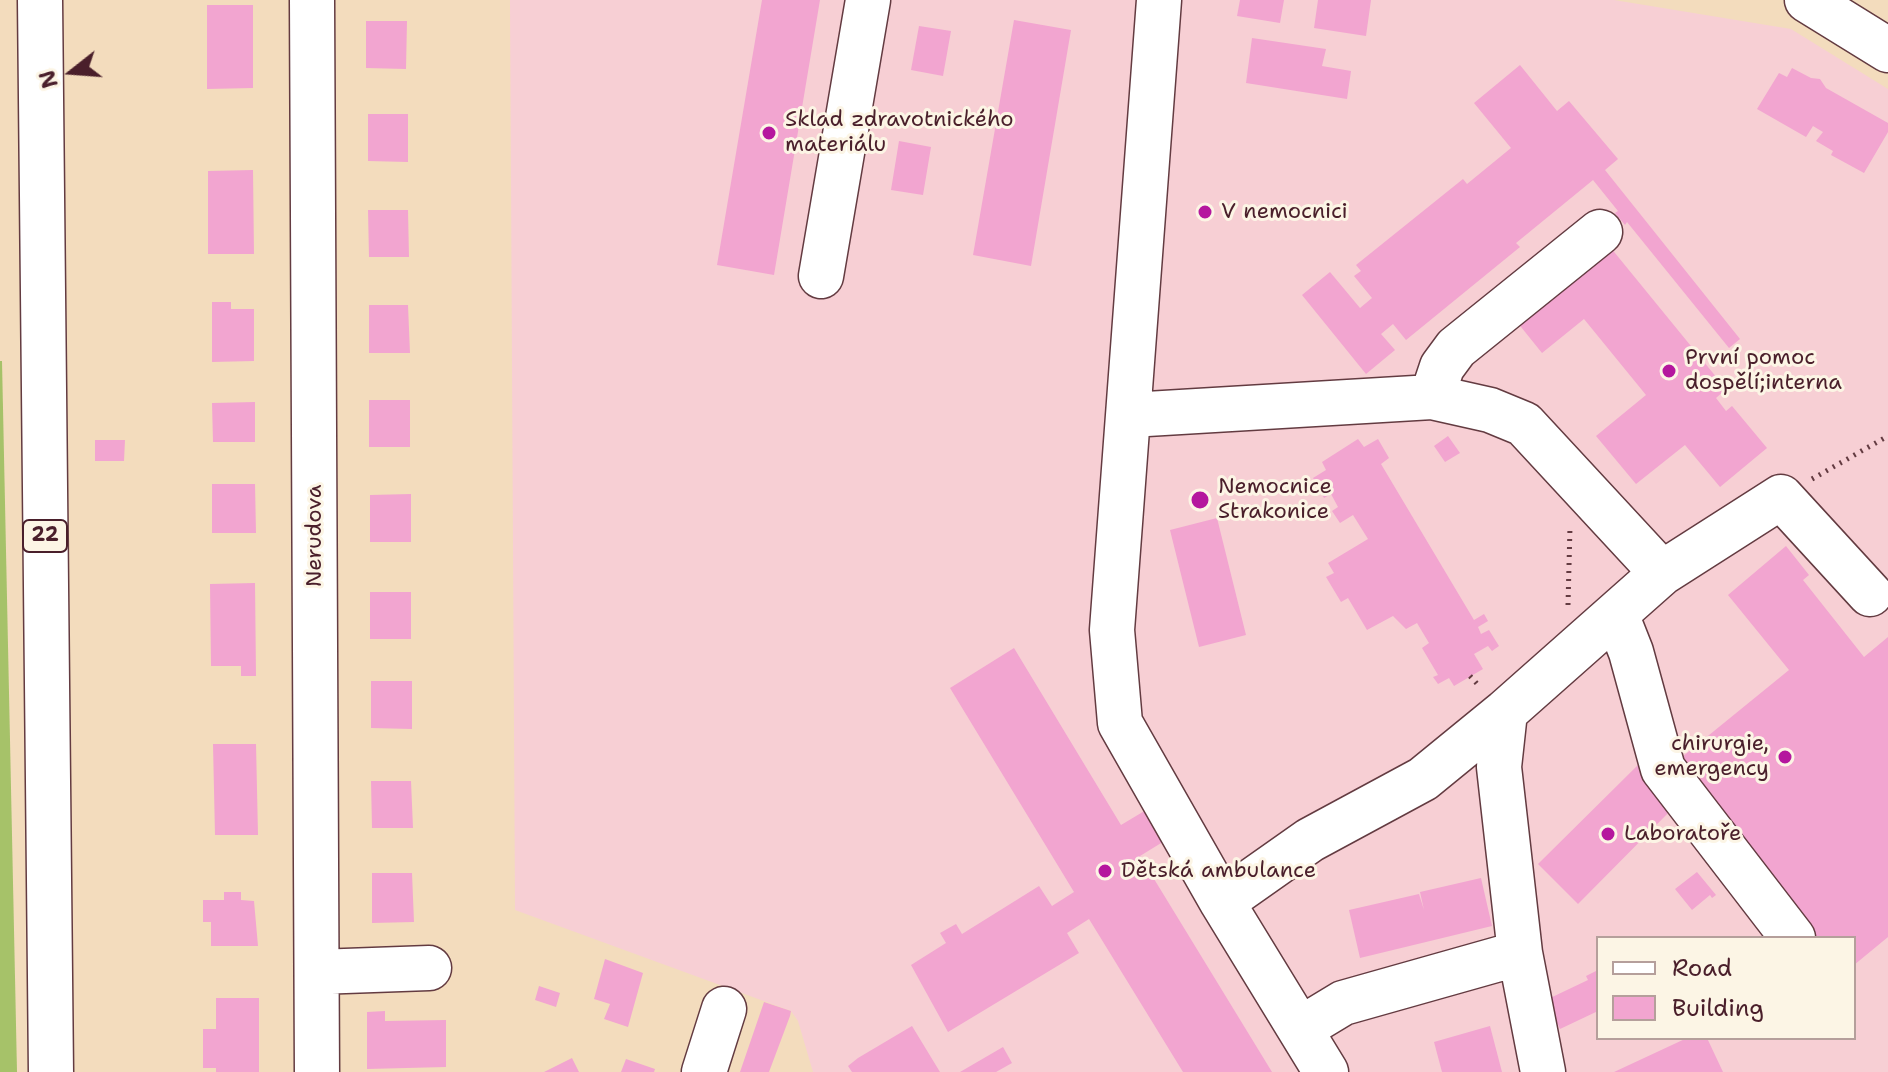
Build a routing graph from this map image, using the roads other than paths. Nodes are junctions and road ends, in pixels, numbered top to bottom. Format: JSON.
{"nodes":[{"id":1,"x":40,"y":0,"type":"edge"},
{"id":2,"x":312,"y":0,"type":"edge"},
{"id":3,"x":868,"y":0,"type":"edge"},
{"id":4,"x":1159,"y":0,"type":"edge"},
{"id":5,"x":1807,"y":0,"type":"edge"},
{"id":6,"x":1888,"y":50,"type":"edge"},
{"id":7,"x":1600,"y":232,"type":"dead end"},
{"id":8,"x":821,"y":276,"type":"dead end"},
{"id":9,"x":1432,"y":397,"type":"junction"},
{"id":10,"x":1130,"y":415,"type":"junction"},
{"id":11,"x":1662,"y":573,"type":"junction"},
{"id":12,"x":1870,"y":594,"type":"dead end"},
{"id":13,"x":1616,"y":614,"type":"junction"},
{"id":14,"x":1505,"y":712,"type":"junction"},
{"id":15,"x":1222,"y":902,"type":"junction"},
{"id":16,"x":1791,"y":936,"type":"edge"},
{"id":17,"x":1520,"y":953,"type":"junction"},
{"id":18,"x":429,"y":968,"type":"dead end"},
{"id":19,"x":317,"y":972,"type":"junction"},
{"id":20,"x":724,"y":1009,"type":"dead end"},
{"id":21,"x":1300,"y":1029,"type":"junction"},
{"id":22,"x":51,"y":1072,"type":"edge"},
{"id":23,"x":317,"y":1072,"type":"edge"},
{"id":24,"x":704,"y":1072,"type":"edge"},
{"id":25,"x":1326,"y":1072,"type":"edge"},
{"id":26,"x":1543,"y":1072,"type":"edge"}],
"edges":[{"from":1,"to":22,"type":"street","number":"22"},
{"from":2,"to":19,"type":"street","name":"Nerudova"},
{"from":3,"to":8,"type":"street"},
{"from":4,"to":10,"type":"street"},
{"from":5,"to":6,"type":"street"},
{"from":7,"to":9,"type":"street"},
{"from":9,"to":10,"type":"street"},
{"from":9,"to":11,"type":"street"},
{"from":10,"to":15,"type":"street"},
{"from":11,"to":12,"type":"street"},
{"from":11,"to":13,"type":"street"},
{"from":13,"to":14,"type":"street"},
{"from":13,"to":16,"type":"street"},
{"from":14,"to":15,"type":"street"},
{"from":14,"to":17,"type":"street"},
{"from":15,"to":21,"type":"street"},
{"from":17,"to":21,"type":"street"},
{"from":17,"to":26,"type":"street"},
{"from":18,"to":19,"type":"street"},
{"from":19,"to":23,"type":"street","name":"Nerudova"},
{"from":20,"to":24,"type":"street"},
{"from":21,"to":25,"type":"street"}]}
